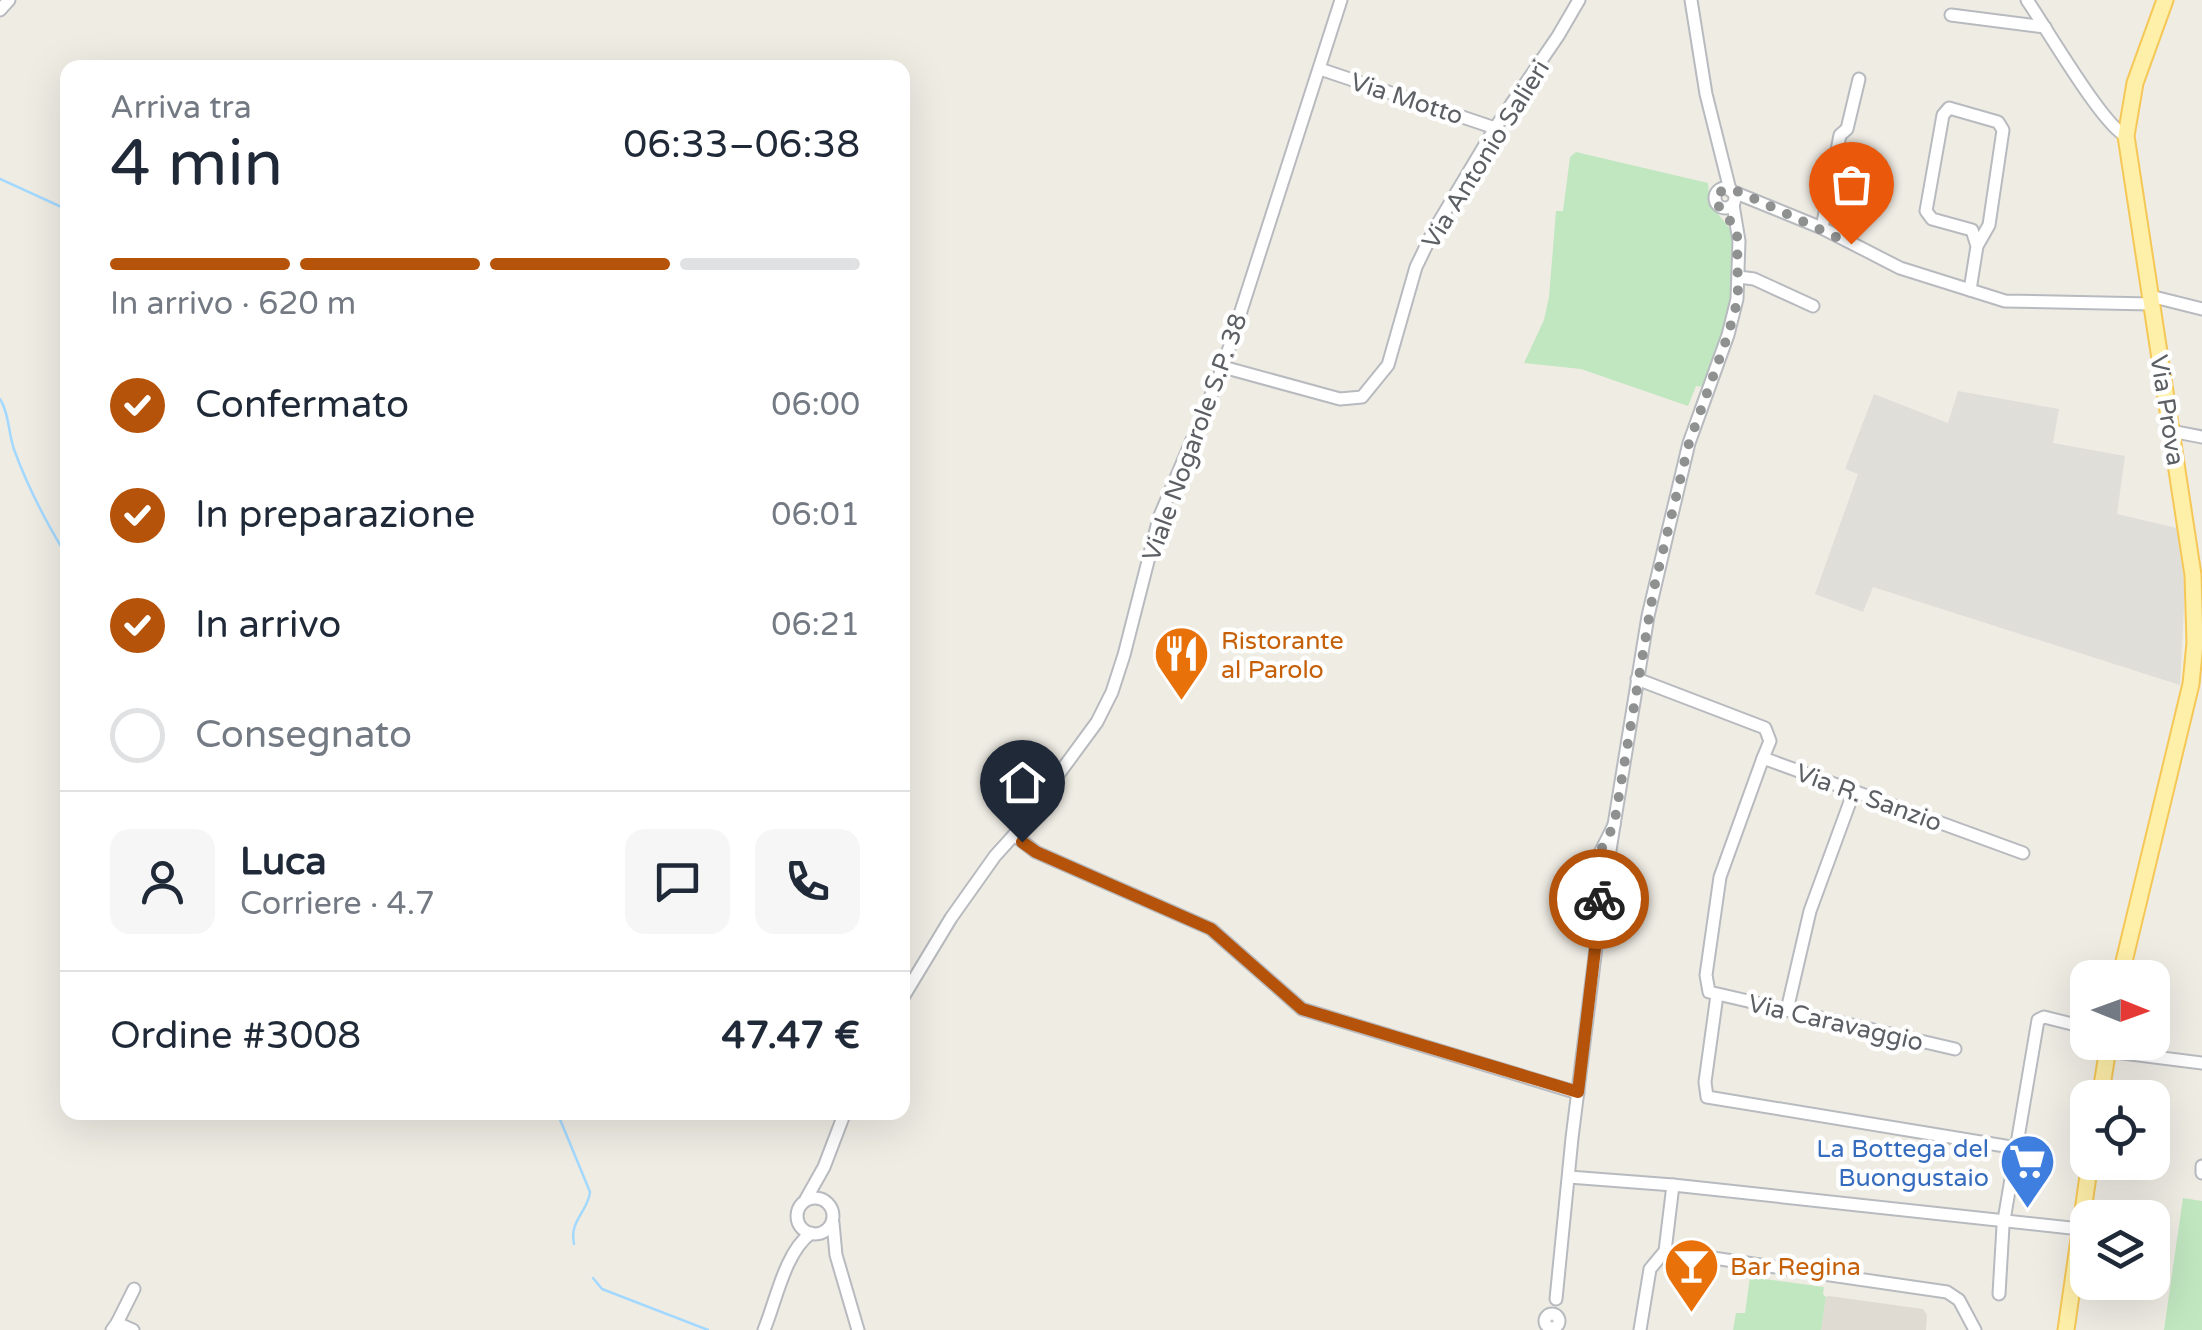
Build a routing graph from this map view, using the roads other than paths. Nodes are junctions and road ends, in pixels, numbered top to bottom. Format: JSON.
{"nodes":[{"id":1,"x":9,"y":0,"type":"edge"},
{"id":2,"x":1341,"y":0,"type":"edge"},
{"id":3,"x":1579,"y":0,"type":"edge"},
{"id":4,"x":1691,"y":0,"type":"edge"},
{"id":5,"x":2027,"y":0,"type":"edge"},
{"id":6,"x":2164,"y":0,"type":"edge"},
{"id":7,"x":0,"y":10,"type":"edge"},
{"id":8,"x":1951,"y":16,"type":"dead end"},
{"id":9,"x":2045,"y":27,"type":"junction"},
{"id":10,"x":1320,"y":69,"type":"junction"},
{"id":11,"x":1859,"y":79,"type":"dead end"},
{"id":12,"x":2127,"y":127,"type":"junction"},
{"id":13,"x":1495,"y":128,"type":"junction"},
{"id":14,"x":1727,"y":198,"type":"junction"},
{"id":15,"x":1822,"y":228,"type":"junction"},
{"id":16,"x":1972,"y":230,"type":"junction"},
{"id":17,"x":1986,"y":230,"type":"junction"},
{"id":18,"x":1977,"y":246,"type":"junction"},
{"id":19,"x":1739,"y":277,"type":"junction"},
{"id":20,"x":1970,"y":290,"type":"junction"},
{"id":21,"x":2151,"y":300,"type":"junction"},
{"id":22,"x":1813,"y":306,"type":"dead end"},
{"id":23,"x":2202,"y":310,"type":"edge"},
{"id":24,"x":1223,"y":367,"type":"junction"},
{"id":25,"x":2171,"y":431,"type":"junction"},
{"id":26,"x":2202,"y":437,"type":"edge"},
{"id":27,"x":1636,"y":678,"type":"junction"},
{"id":28,"x":1762,"y":758,"type":"junction"},
{"id":29,"x":1854,"y":791,"type":"junction"},
{"id":30,"x":1014,"y":836,"type":"junction"},
{"id":31,"x":2022,"y":853,"type":"dead end"},
{"id":32,"x":2124,"y":960,"type":"edge"},
{"id":33,"x":910,"y":986,"type":"edge"},
{"id":34,"x":1717,"y":995,"type":"junction"},
{"id":35,"x":1787,"y":1010,"type":"junction"},
{"id":36,"x":2070,"y":1024,"type":"edge"},
{"id":37,"x":1955,"y":1049,"type":"dead end"},
{"id":38,"x":2170,"y":1058,"type":"edge"},
{"id":39,"x":2202,"y":1063,"type":"edge"},
{"id":40,"x":1578,"y":1092,"type":"junction"},
{"id":41,"x":842,"y":1120,"type":"edge"},
{"id":42,"x":2017,"y":1148,"type":"junction"},
{"id":43,"x":824,"y":1167,"type":"junction"},
{"id":44,"x":1569,"y":1177,"type":"junction"},
{"id":45,"x":1673,"y":1184,"type":"junction"},
{"id":46,"x":805,"y":1200,"type":"junction"},
{"id":47,"x":826,"y":1201,"type":"junction"},
{"id":48,"x":797,"y":1220,"type":"junction"},
{"id":49,"x":832,"y":1220,"type":"junction"},
{"id":50,"x":2004,"y":1220,"type":"junction"},
{"id":51,"x":2070,"y":1228,"type":"edge"},
{"id":52,"x":814,"y":1234,"type":"junction"},
{"id":53,"x":1665,"y":1252,"type":"junction"},
{"id":54,"x":836,"y":1255,"type":"junction"},
{"id":55,"x":792,"y":1259,"type":"junction"},
{"id":56,"x":134,"y":1289,"type":"dead end"},
{"id":57,"x":1999,"y":1294,"type":"dead end"},
{"id":58,"x":2070,"y":1300,"type":"edge"},
{"id":59,"x":1552,"y":1324,"type":"edge"},
{"id":60,"x":114,"y":1326,"type":"edge"},
{"id":61,"x":133,"y":1330,"type":"edge"},
{"id":62,"x":764,"y":1330,"type":"edge"},
{"id":63,"x":858,"y":1330,"type":"edge"},
{"id":64,"x":1640,"y":1330,"type":"edge"},
{"id":65,"x":1974,"y":1330,"type":"edge"},
{"id":66,"x":2066,"y":1330,"type":"edge"}],
"edges":[{"from":1,"to":7,"type":"street"},
{"from":2,"to":10,"type":"street","name":"Viale Nogarole S.P. 38"},
{"from":3,"to":13,"type":"street","name":"Via Antonio Salieri"},
{"from":4,"to":14,"type":"street"},
{"from":5,"to":9,"type":"street"},
{"from":6,"to":12,"type":"main road"},
{"from":8,"to":9,"type":"street"},
{"from":9,"to":12,"type":"street"},
{"from":10,"to":13,"type":"street","name":"Via Motto"},
{"from":10,"to":24,"type":"street","name":"Viale Nogarole S.P. 38"},
{"from":11,"to":15,"type":"street"},
{"from":12,"to":21,"type":"main road","name":"Via Prova"},
{"from":13,"to":24,"type":"street","name":"Via Antonio Salieri"},
{"from":14,"to":15,"type":"street"},
{"from":14,"to":19,"type":"street"},
{"from":15,"to":20,"type":"street"},
{"from":16,"to":17,"type":"street"},
{"from":16,"to":17,"type":"street"},
{"from":16,"to":18,"type":"street"},
{"from":17,"to":18,"type":"street"},
{"from":18,"to":20,"type":"street"},
{"from":19,"to":22,"type":"street"},
{"from":19,"to":27,"type":"street"},
{"from":20,"to":21,"type":"street"},
{"from":21,"to":23,"type":"street"},
{"from":21,"to":25,"type":"main road","name":"Via Prova"},
{"from":24,"to":30,"type":"street","name":"Viale Nogarole S.P. 38"},
{"from":25,"to":26,"type":"street"},
{"from":25,"to":32,"type":"main road","name":"Via Prova"},
{"from":27,"to":28,"type":"street","name":"Via R. Sanzio"},
{"from":27,"to":40,"type":"street"},
{"from":28,"to":29,"type":"street","name":"Via R. Sanzio"},
{"from":28,"to":34,"type":"street"},
{"from":29,"to":31,"type":"street","name":"Via R. Sanzio"},
{"from":29,"to":35,"type":"street"},
{"from":30,"to":33,"type":"street","name":"Viale Nogarole S.P. 38"},
{"from":30,"to":40,"type":"street"},
{"from":34,"to":35,"type":"street","name":"Via Caravaggio"},
{"from":34,"to":42,"type":"street"},
{"from":35,"to":37,"type":"street","name":"Via Caravaggio"},
{"from":36,"to":42,"type":"street"},
{"from":38,"to":39,"type":"street"},
{"from":40,"to":44,"type":"street"},
{"from":41,"to":43,"type":"street"},
{"from":42,"to":50,"type":"street"},
{"from":43,"to":46,"type":"street"},
{"from":43,"to":47,"type":"street"},
{"from":44,"to":45,"type":"street"},
{"from":44,"to":59,"type":"street"},
{"from":45,"to":50,"type":"street"},
{"from":45,"to":53,"type":"street"},
{"from":46,"to":47,"type":"street"},
{"from":46,"to":48,"type":"street"},
{"from":47,"to":49,"type":"street"},
{"from":48,"to":52,"type":"street"},
{"from":48,"to":55,"type":"street"},
{"from":49,"to":52,"type":"street"},
{"from":49,"to":54,"type":"street"},
{"from":50,"to":51,"type":"street"},
{"from":50,"to":57,"type":"street"},
{"from":52,"to":54,"type":"street"},
{"from":52,"to":55,"type":"street"},
{"from":53,"to":64,"type":"street"},
{"from":53,"to":65,"type":"street"},
{"from":54,"to":63,"type":"street"},
{"from":55,"to":62,"type":"street"},
{"from":56,"to":60,"type":"street"},
{"from":58,"to":66,"type":"main road"},
{"from":60,"to":61,"type":"street"}]}
